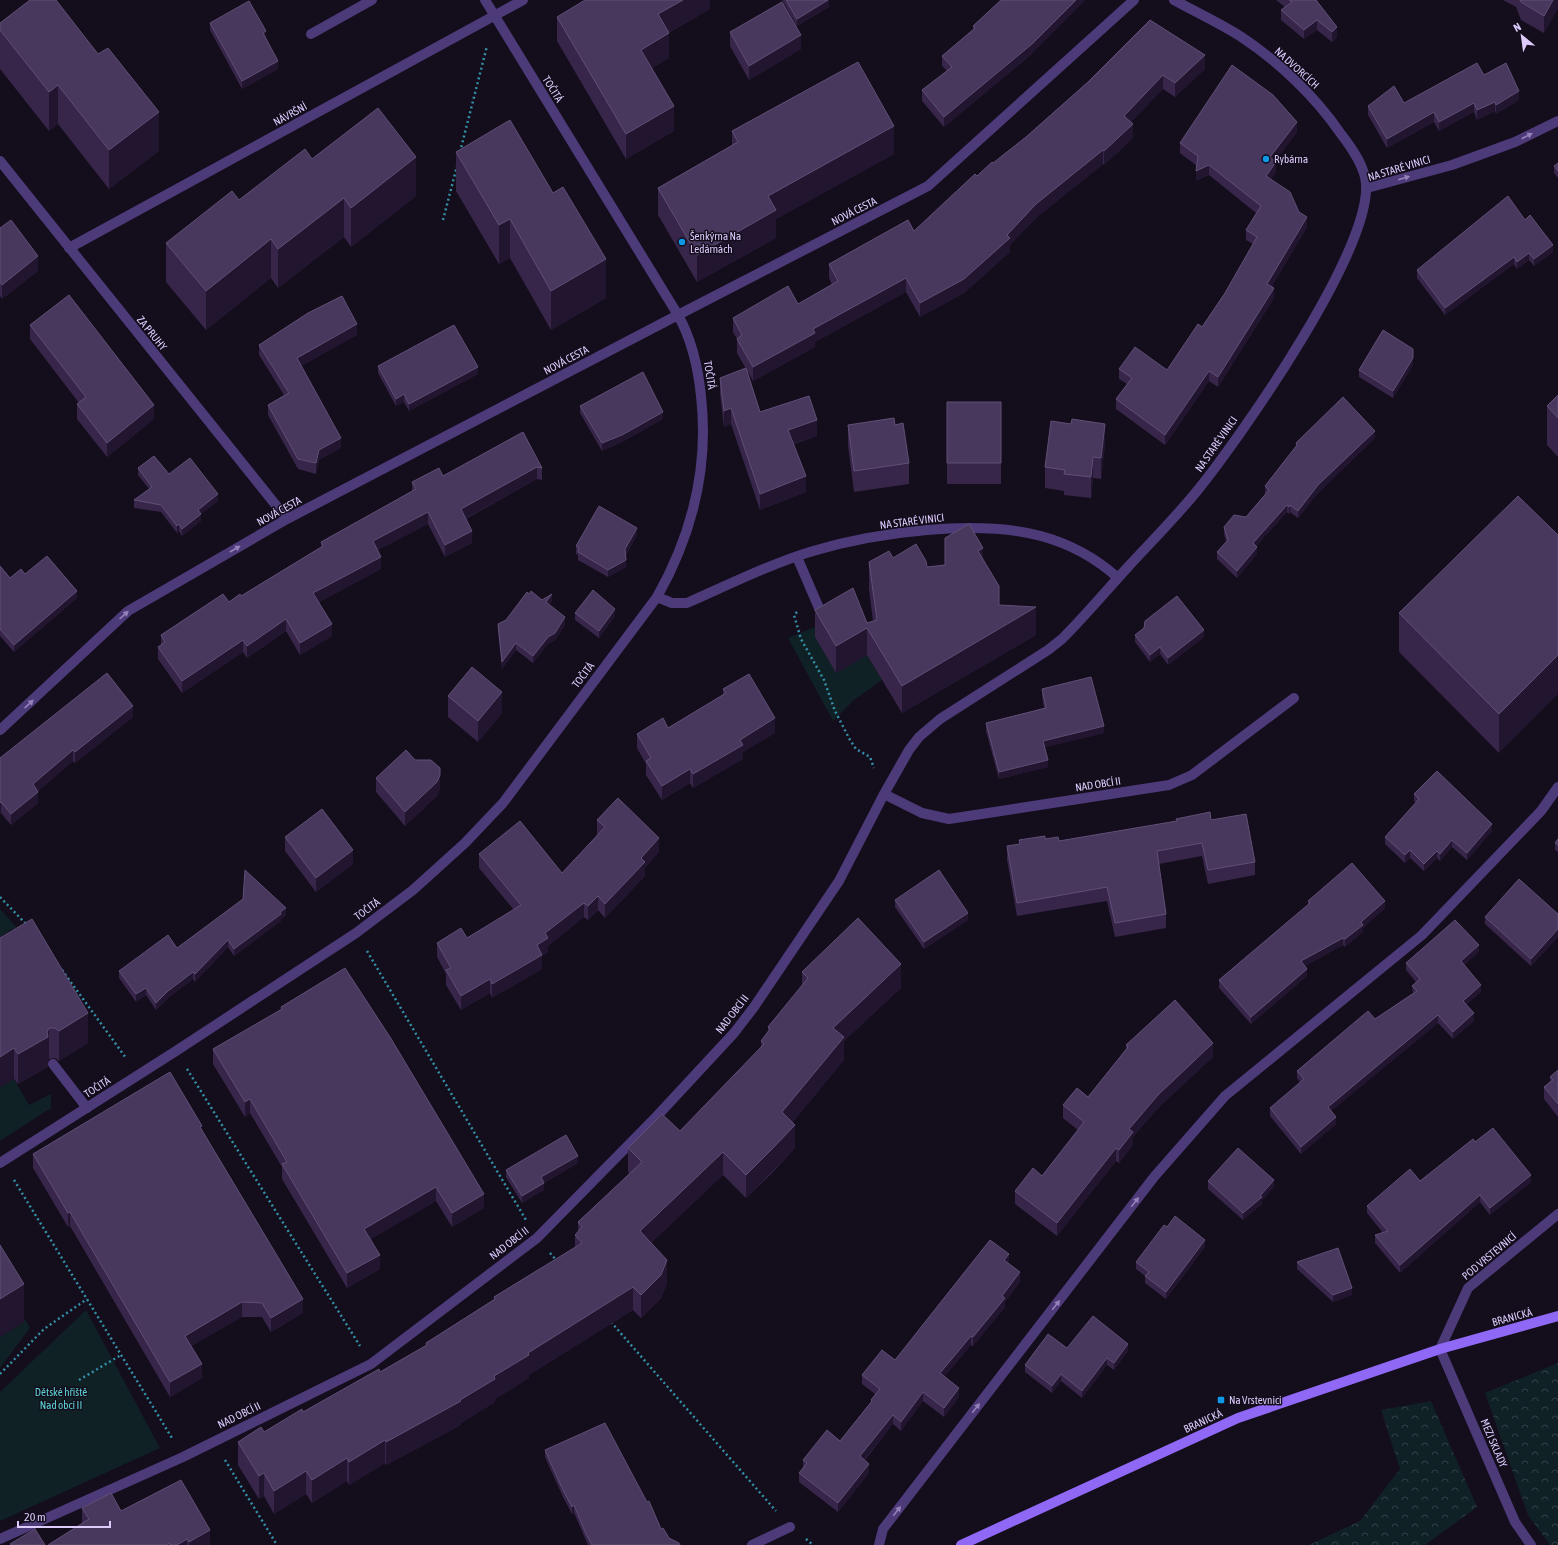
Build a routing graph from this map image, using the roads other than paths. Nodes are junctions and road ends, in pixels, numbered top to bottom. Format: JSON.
{"nodes":[{"id":1,"x":372,"y":0,"type":"edge"},
{"id":2,"x":485,"y":0,"type":"edge"},
{"id":3,"x":523,"y":0,"type":"edge"},
{"id":4,"x":1134,"y":0,"type":"edge"},
{"id":5,"x":1174,"y":0,"type":"edge"},
{"id":6,"x":494,"y":16,"type":"junction"},
{"id":7,"x":311,"y":34,"type":"dead end"},
{"id":8,"x":1558,"y":121,"type":"edge"},
{"id":9,"x":0,"y":160,"type":"edge"},
{"id":10,"x":1367,"y":188,"type":"junction"},
{"id":11,"x":69,"y":248,"type":"junction"},
{"id":12,"x":678,"y":315,"type":"junction"},
{"id":13,"x":287,"y":519,"type":"junction"},
{"id":14,"x":797,"y":557,"type":"junction"},
{"id":15,"x":1118,"y":578,"type":"junction"},
{"id":16,"x":657,"y":597,"type":"junction"},
{"id":17,"x":822,"y":615,"type":"edge"},
{"id":18,"x":1294,"y":698,"type":"dead end"},
{"id":19,"x":0,"y":730,"type":"edge"},
{"id":20,"x":1558,"y":787,"type":"edge"},
{"id":21,"x":884,"y":794,"type":"junction"},
{"id":22,"x":53,"y":1064,"type":"dead end"},
{"id":23,"x":87,"y":1108,"type":"junction"},
{"id":24,"x":1,"y":1162,"type":"edge"},
{"id":25,"x":1558,"y":1214,"type":"edge"},
{"id":26,"x":1558,"y":1316,"type":"edge"},
{"id":27,"x":1440,"y":1349,"type":"junction"},
{"id":28,"x":790,"y":1527,"type":"dead end"},
{"id":29,"x":0,"y":1539,"type":"edge"},
{"id":30,"x":752,"y":1545,"type":"edge"},
{"id":31,"x":879,"y":1545,"type":"edge"},
{"id":32,"x":961,"y":1545,"type":"edge"},
{"id":33,"x":1531,"y":1545,"type":"edge"}],
"edges":[{"from":1,"to":7,"type":"street"},
{"from":2,"to":6,"type":"street","name":"TOČITÁ"},
{"from":3,"to":6,"type":"street","name":"NÁVRŠNÍ"},
{"from":4,"to":12,"type":"street","name":"NOVÁ CESTA"},
{"from":5,"to":10,"type":"street","name":"NA DVORCÍCH"},
{"from":6,"to":11,"type":"street","name":"NÁVRŠNÍ"},
{"from":6,"to":12,"type":"street","name":"TOČITÁ"},
{"from":10,"to":8,"type":"street","name":"NA STARÉ VINICI","one_way":true},
{"from":9,"to":11,"type":"street","name":"ZA PRUHY"},
{"from":10,"to":15,"type":"street","name":"NA STARÉ VINICI"},
{"from":11,"to":13,"type":"street","name":"ZA PRUHY"},
{"from":12,"to":13,"type":"street","name":"NOVÁ CESTA"},
{"from":12,"to":16,"type":"street","name":"TOČITÁ"},
{"from":19,"to":13,"type":"street","name":"NOVÁ CESTA","one_way":true},
{"from":14,"to":15,"type":"street","name":"NA STARÉ VINICI"},
{"from":14,"to":16,"type":"street","name":"NA STARÉ VINICI"},
{"from":14,"to":17,"type":"street"},
{"from":15,"to":21,"type":"street","name":"NAD OBCÍ II"},
{"from":16,"to":23,"type":"street","name":"TOČITÁ"},
{"from":18,"to":21,"type":"street","name":"NAD OBCÍ II"},
{"from":31,"to":20,"type":"street","one_way":true},
{"from":21,"to":29,"type":"street","name":"NAD OBCÍ II"},
{"from":22,"to":23,"type":"street"},
{"from":23,"to":24,"type":"street","name":"TOČITÁ"},
{"from":25,"to":27,"type":"street","name":"POD VRSTEVNICÍ"},
{"from":26,"to":27,"type":"street","name":"BRANICKÁ"},
{"from":27,"to":32,"type":"street","name":"BRANICKÁ"},
{"from":27,"to":33,"type":"street","name":"MEZI SKLADY"},
{"from":28,"to":30,"type":"street"}]}
